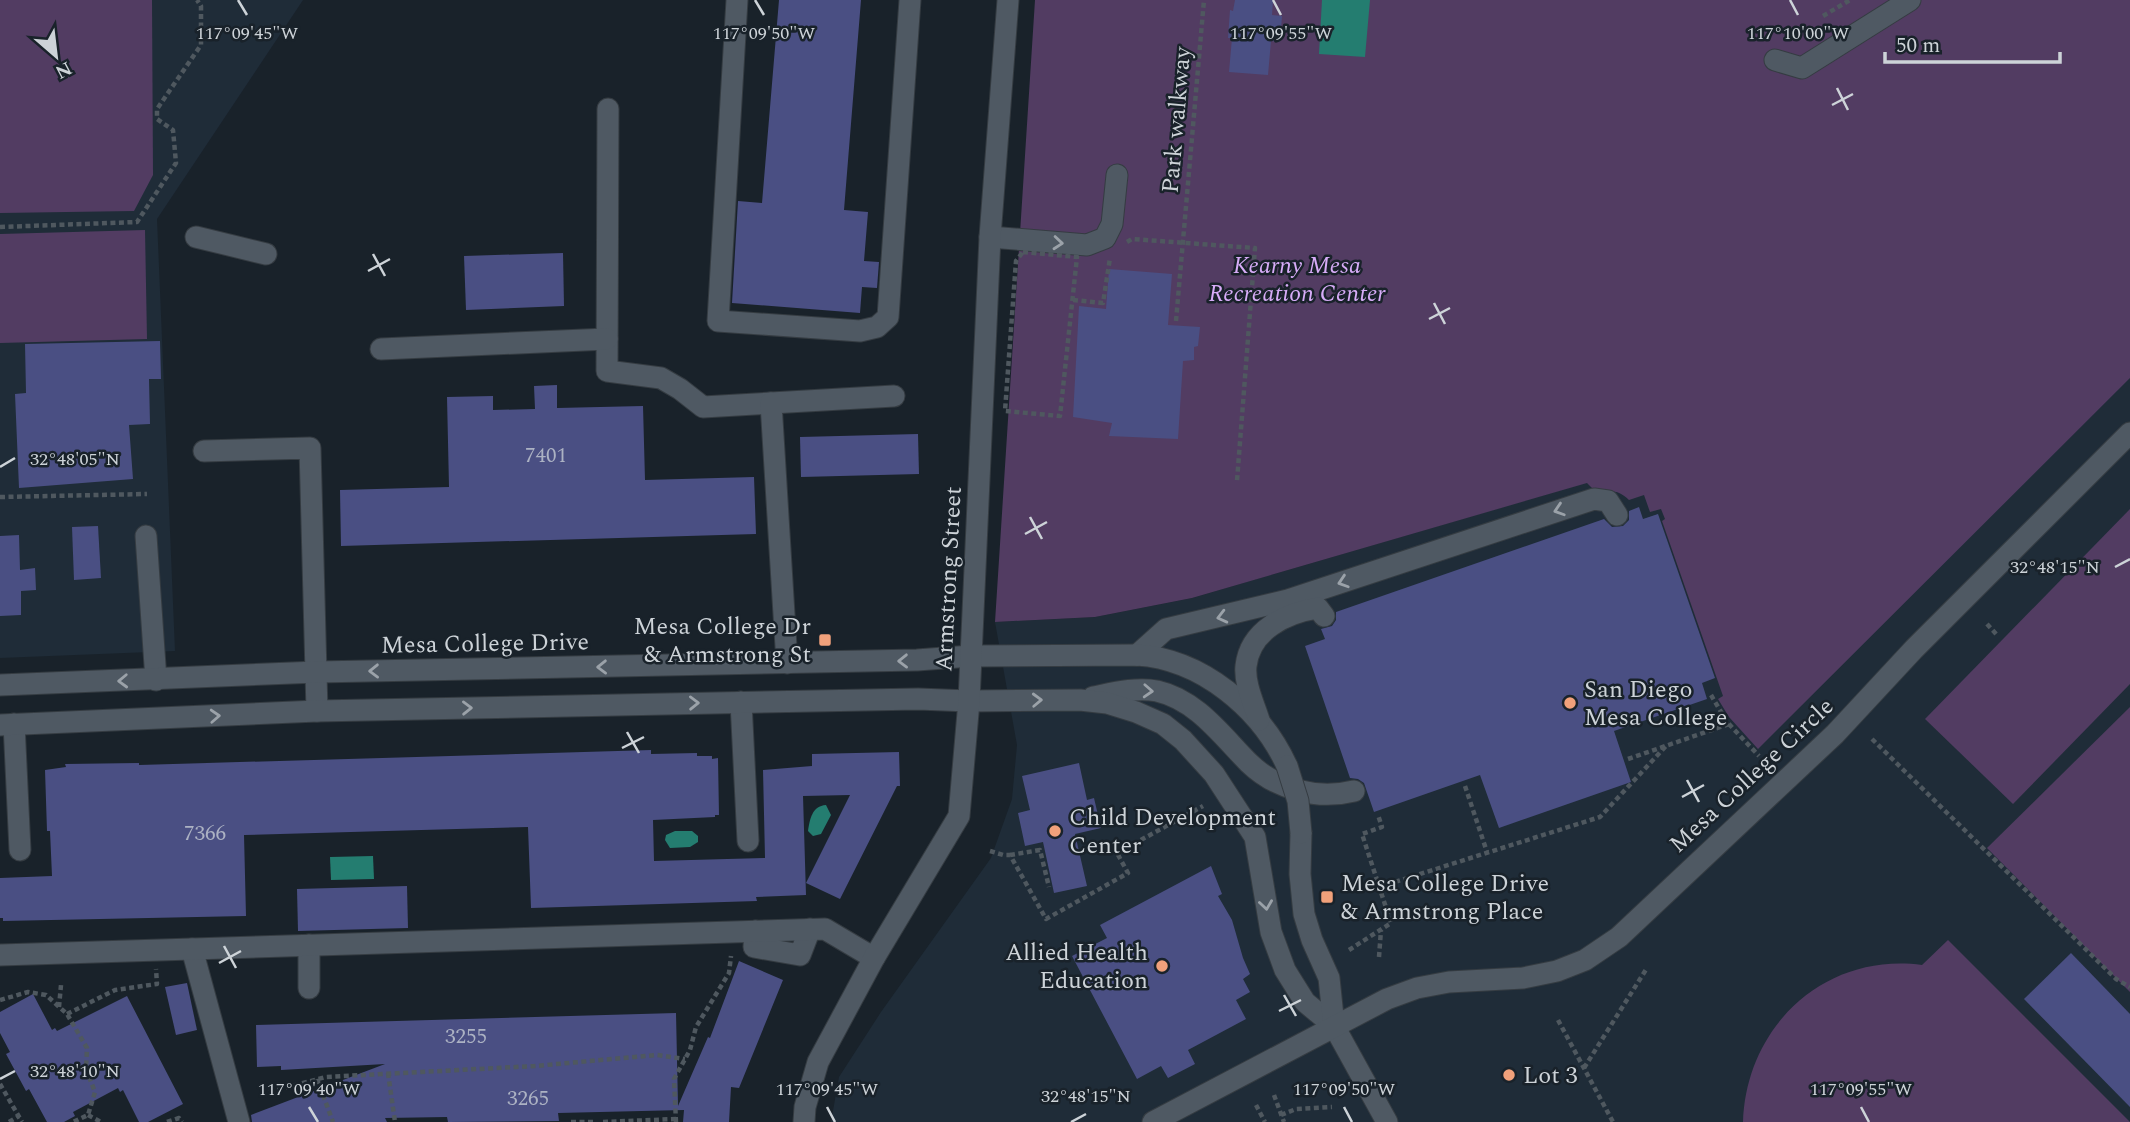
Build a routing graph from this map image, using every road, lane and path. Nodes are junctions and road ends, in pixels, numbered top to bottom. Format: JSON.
{"nodes":[{"id":1,"x":197,"y":0,"type":"edge"},
{"id":2,"x":737,"y":0,"type":"edge"},
{"id":3,"x":910,"y":0,"type":"edge"},
{"id":4,"x":1008,"y":0,"type":"edge"},
{"id":5,"x":1204,"y":0,"type":"edge"},
{"id":6,"x":1850,"y":0,"type":"edge"},
{"id":7,"x":1910,"y":0,"type":"edge"},
{"id":8,"x":1823,"y":16,"type":"dead end"},
{"id":9,"x":1775,"y":60,"type":"dead end"},
{"id":10,"x":608,"y":109,"type":"dead end"},
{"id":11,"x":1117,"y":175,"type":"dead end"},
{"id":12,"x":0,"y":227,"type":"edge"},
{"id":13,"x":196,"y":237,"type":"dead end"},
{"id":14,"x":990,"y":237,"type":"junction"},
{"id":15,"x":1183,"y":243,"type":"junction"},
{"id":16,"x":1121,"y":247,"type":"dead end"},
{"id":17,"x":266,"y":254,"type":"dead end"},
{"id":18,"x":1088,"y":256,"type":"dead end"},
{"id":19,"x":1099,"y":256,"type":"dead end"},
{"id":20,"x":1077,"y":257,"type":"junction"},
{"id":21,"x":1073,"y":300,"type":"junction"},
{"id":22,"x":1176,"y":321,"type":"dead end"},
{"id":23,"x":607,"y":339,"type":"junction"},
{"id":24,"x":381,"y":349,"type":"dead end"},
{"id":25,"x":894,"y":396,"type":"dead end"},
{"id":26,"x":771,"y":403,"type":"junction"},
{"id":27,"x":2130,"y":433,"type":"edge"},
{"id":28,"x":204,"y":451,"type":"dead end"},
{"id":29,"x":1237,"y":481,"type":"dead end"},
{"id":30,"x":147,"y":494,"type":"dead end"},
{"id":31,"x":0,"y":498,"type":"edge"},
{"id":32,"x":1617,"y":515,"type":"dead end"},
{"id":33,"x":146,"y":536,"type":"dead end"},
{"id":34,"x":1324,"y":616,"type":"dead end"},
{"id":35,"x":1987,"y":625,"type":"dead end"},
{"id":36,"x":1997,"y":635,"type":"dead end"},
{"id":37,"x":1137,"y":655,"type":"junction"},
{"id":38,"x":971,"y":656,"type":"junction"},
{"id":39,"x":787,"y":663,"type":"junction"},
{"id":40,"x":317,"y":673,"type":"junction"},
{"id":41,"x":156,"y":680,"type":"junction"},
{"id":42,"x":0,"y":685,"type":"edge"},
{"id":43,"x":1711,"y":695,"type":"dead end"},
{"id":44,"x":1080,"y":700,"type":"junction"},
{"id":45,"x":969,"y":701,"type":"junction"},
{"id":46,"x":741,"y":702,"type":"junction"},
{"id":47,"x":317,"y":711,"type":"junction"},
{"id":48,"x":1260,"y":722,"type":"junction"},
{"id":49,"x":1729,"y":724,"type":"junction"},
{"id":50,"x":7,"y":725,"type":"edge"},
{"id":51,"x":1872,"y":739,"type":"dead end"},
{"id":52,"x":1666,"y":746,"type":"junction"},
{"id":53,"x":1759,"y":756,"type":"dead end"},
{"id":54,"x":1628,"y":760,"type":"dead end"},
{"id":55,"x":1465,"y":786,"type":"dead end"},
{"id":56,"x":1354,"y":791,"type":"dead end"},
{"id":57,"x":1203,"y":806,"type":"dead end"},
{"id":58,"x":1378,"y":815,"type":"dead end"},
{"id":59,"x":748,"y":841,"type":"dead end"},
{"id":60,"x":20,"y":850,"type":"dead end"},
{"id":61,"x":989,"y":850,"type":"dead end"},
{"id":62,"x":1486,"y":852,"type":"junction"},
{"id":63,"x":1010,"y":855,"type":"junction"},
{"id":64,"x":1049,"y":887,"type":"dead end"},
{"id":65,"x":1380,"y":887,"type":"junction"},
{"id":66,"x":1381,"y":930,"type":"junction"},
{"id":67,"x":309,"y":945,"type":"junction"},
{"id":68,"x":192,"y":949,"type":"junction"},
{"id":69,"x":154,"y":950,"type":"junction"},
{"id":70,"x":1349,"y":950,"type":"dead end"},
{"id":71,"x":0,"y":955,"type":"edge"},
{"id":72,"x":731,"y":956,"type":"dead end"},
{"id":73,"x":1378,"y":957,"type":"dead end"},
{"id":74,"x":874,"y":958,"type":"junction"},
{"id":75,"x":1647,"y":968,"type":"dead end"},
{"id":76,"x":61,"y":985,"type":"dead end"},
{"id":77,"x":2130,"y":987,"type":"edge"},
{"id":78,"x":309,"y":988,"type":"dead end"},
{"id":79,"x":0,"y":1000,"type":"edge"},
{"id":80,"x":59,"y":1007,"type":"junction"},
{"id":81,"x":67,"y":1014,"type":"junction"},
{"id":82,"x":1558,"y":1020,"type":"dead end"},
{"id":83,"x":1334,"y":1026,"type":"junction"},
{"id":84,"x":685,"y":1059,"type":"junction"},
{"id":85,"x":1584,"y":1068,"type":"junction"},
{"id":86,"x":388,"y":1073,"type":"junction"},
{"id":87,"x":317,"y":1079,"type":"junction"},
{"id":88,"x":0,"y":1084,"type":"edge"},
{"id":89,"x":261,"y":1094,"type":"dead end"},
{"id":90,"x":1274,"y":1095,"type":"dead end"},
{"id":91,"x":1256,"y":1105,"type":"dead end"},
{"id":92,"x":1332,"y":1107,"type":"dead end"},
{"id":93,"x":88,"y":1115,"type":"junction"},
{"id":94,"x":1282,"y":1115,"type":"junction"},
{"id":95,"x":19,"y":1116,"type":"junction"},
{"id":96,"x":676,"y":1121,"type":"edge"},
{"id":97,"x":9,"y":1122,"type":"edge"},
{"id":98,"x":22,"y":1122,"type":"edge"},
{"id":99,"x":73,"y":1122,"type":"edge"},
{"id":100,"x":100,"y":1122,"type":"edge"},
{"id":101,"x":167,"y":1122,"type":"edge"},
{"id":102,"x":181,"y":1122,"type":"edge"},
{"id":103,"x":239,"y":1122,"type":"edge"},
{"id":104,"x":333,"y":1122,"type":"edge"},
{"id":105,"x":395,"y":1122,"type":"edge"},
{"id":106,"x":571,"y":1122,"type":"edge"},
{"id":107,"x":596,"y":1122,"type":"edge"},
{"id":108,"x":603,"y":1122,"type":"edge"},
{"id":109,"x":804,"y":1122,"type":"edge"},
{"id":110,"x":1153,"y":1122,"type":"edge"},
{"id":111,"x":1265,"y":1122,"type":"edge"},
{"id":112,"x":1284,"y":1122,"type":"edge"},
{"id":113,"x":1387,"y":1122,"type":"edge"},
{"id":114,"x":1614,"y":1122,"type":"edge"}],
"edges":[{"from":1,"to":12,"type":"path"},
{"from":2,"to":3,"type":"street"},
{"from":4,"to":14,"type":"street","name":"Armstrong Street"},
{"from":5,"to":15,"type":"path","name":"Park walkway"},
{"from":6,"to":8,"type":"path"},
{"from":7,"to":9,"type":"street"},
{"from":10,"to":23,"type":"street"},
{"from":14,"to":11,"type":"street","one_way":true},
{"from":13,"to":17,"type":"street"},
{"from":14,"to":38,"type":"street","name":"Armstrong Street"},
{"from":15,"to":16,"type":"path"},
{"from":15,"to":22,"type":"path","name":"Park walkway"},
{"from":15,"to":29,"type":"path"},
{"from":18,"to":20,"type":"path"},
{"from":19,"to":21,"type":"path"},
{"from":20,"to":21,"type":"path"},
{"from":20,"to":21,"type":"path"},
{"from":23,"to":24,"type":"street"},
{"from":23,"to":26,"type":"street"},
{"from":25,"to":26,"type":"street"},
{"from":26,"to":39,"type":"street"},
{"from":27,"to":83,"type":"street","name":"Mesa College Circle"},
{"from":28,"to":40,"type":"street"},
{"from":30,"to":31,"type":"path"},
{"from":32,"to":37,"type":"street","one_way":true},
{"from":33,"to":41,"type":"street"},
{"from":34,"to":48,"type":"street"},
{"from":35,"to":36,"type":"path"},
{"from":37,"to":38,"type":"street"},
{"from":37,"to":48,"type":"street"},
{"from":38,"to":39,"type":"street","name":"Mesa College Drive","one_way":true},
{"from":38,"to":45,"type":"street","name":"Armstrong Street"},
{"from":39,"to":40,"type":"street","name":"Mesa College Drive","one_way":true},
{"from":40,"to":41,"type":"street","name":"Mesa College Drive"},
{"from":40,"to":47,"type":"street"},
{"from":41,"to":42,"type":"street","name":"Mesa College Drive","one_way":true},
{"from":43,"to":49,"type":"path"},
{"from":45,"to":44,"type":"street","one_way":true},
{"from":44,"to":56,"type":"street","one_way":true},
{"from":44,"to":83,"type":"street","one_way":true},
{"from":45,"to":46,"type":"street"},
{"from":45,"to":74,"type":"street","name":"Armstrong Street"},
{"from":47,"to":46,"type":"street","one_way":true},
{"from":46,"to":59,"type":"street"},
{"from":50,"to":47,"type":"street","one_way":true},
{"from":48,"to":83,"type":"street","bridge":true},
{"from":49,"to":52,"type":"path"},
{"from":49,"to":53,"type":"path"},
{"from":50,"to":60,"type":"street"},
{"from":51,"to":77,"type":"path"},
{"from":52,"to":54,"type":"path"},
{"from":52,"to":62,"type":"path"},
{"from":55,"to":62,"type":"path"},
{"from":57,"to":63,"type":"path"},
{"from":58,"to":65,"type":"path"},
{"from":61,"to":63,"type":"path"},
{"from":62,"to":65,"type":"path"},
{"from":63,"to":64,"type":"path"},
{"from":65,"to":66,"type":"path"},
{"from":66,"to":70,"type":"path"},
{"from":66,"to":73,"type":"path"},
{"from":67,"to":68,"type":"street"},
{"from":67,"to":74,"type":"street"},
{"from":67,"to":78,"type":"street"},
{"from":68,"to":69,"type":"street"},
{"from":68,"to":103,"type":"street"},
{"from":69,"to":71,"type":"street"},
{"from":69,"to":81,"type":"path"},
{"from":72,"to":84,"type":"path"},
{"from":74,"to":109,"type":"street","name":"Armstrong Street"},
{"from":75,"to":85,"type":"path"},
{"from":76,"to":80,"type":"path"},
{"from":79,"to":80,"type":"path"},
{"from":80,"to":81,"type":"path"},
{"from":81,"to":93,"type":"path"},
{"from":82,"to":85,"type":"path"},
{"from":83,"to":110,"type":"street","name":"Mesa College Circle"},
{"from":83,"to":113,"type":"street"},
{"from":84,"to":86,"type":"path"},
{"from":84,"to":96,"type":"path"},
{"from":85,"to":114,"type":"path"},
{"from":86,"to":87,"type":"path"},
{"from":86,"to":105,"type":"path"},
{"from":87,"to":89,"type":"path"},
{"from":87,"to":104,"type":"path"},
{"from":88,"to":95,"type":"path"},
{"from":90,"to":94,"type":"path"},
{"from":91,"to":111,"type":"path"},
{"from":92,"to":94,"type":"path"},
{"from":93,"to":99,"type":"path"},
{"from":93,"to":100,"type":"path"},
{"from":94,"to":112,"type":"path"},
{"from":95,"to":97,"type":"path"},
{"from":95,"to":98,"type":"path"},
{"from":96,"to":108,"type":"path"},
{"from":101,"to":102,"type":"path"},
{"from":106,"to":107,"type":"path"}]}
